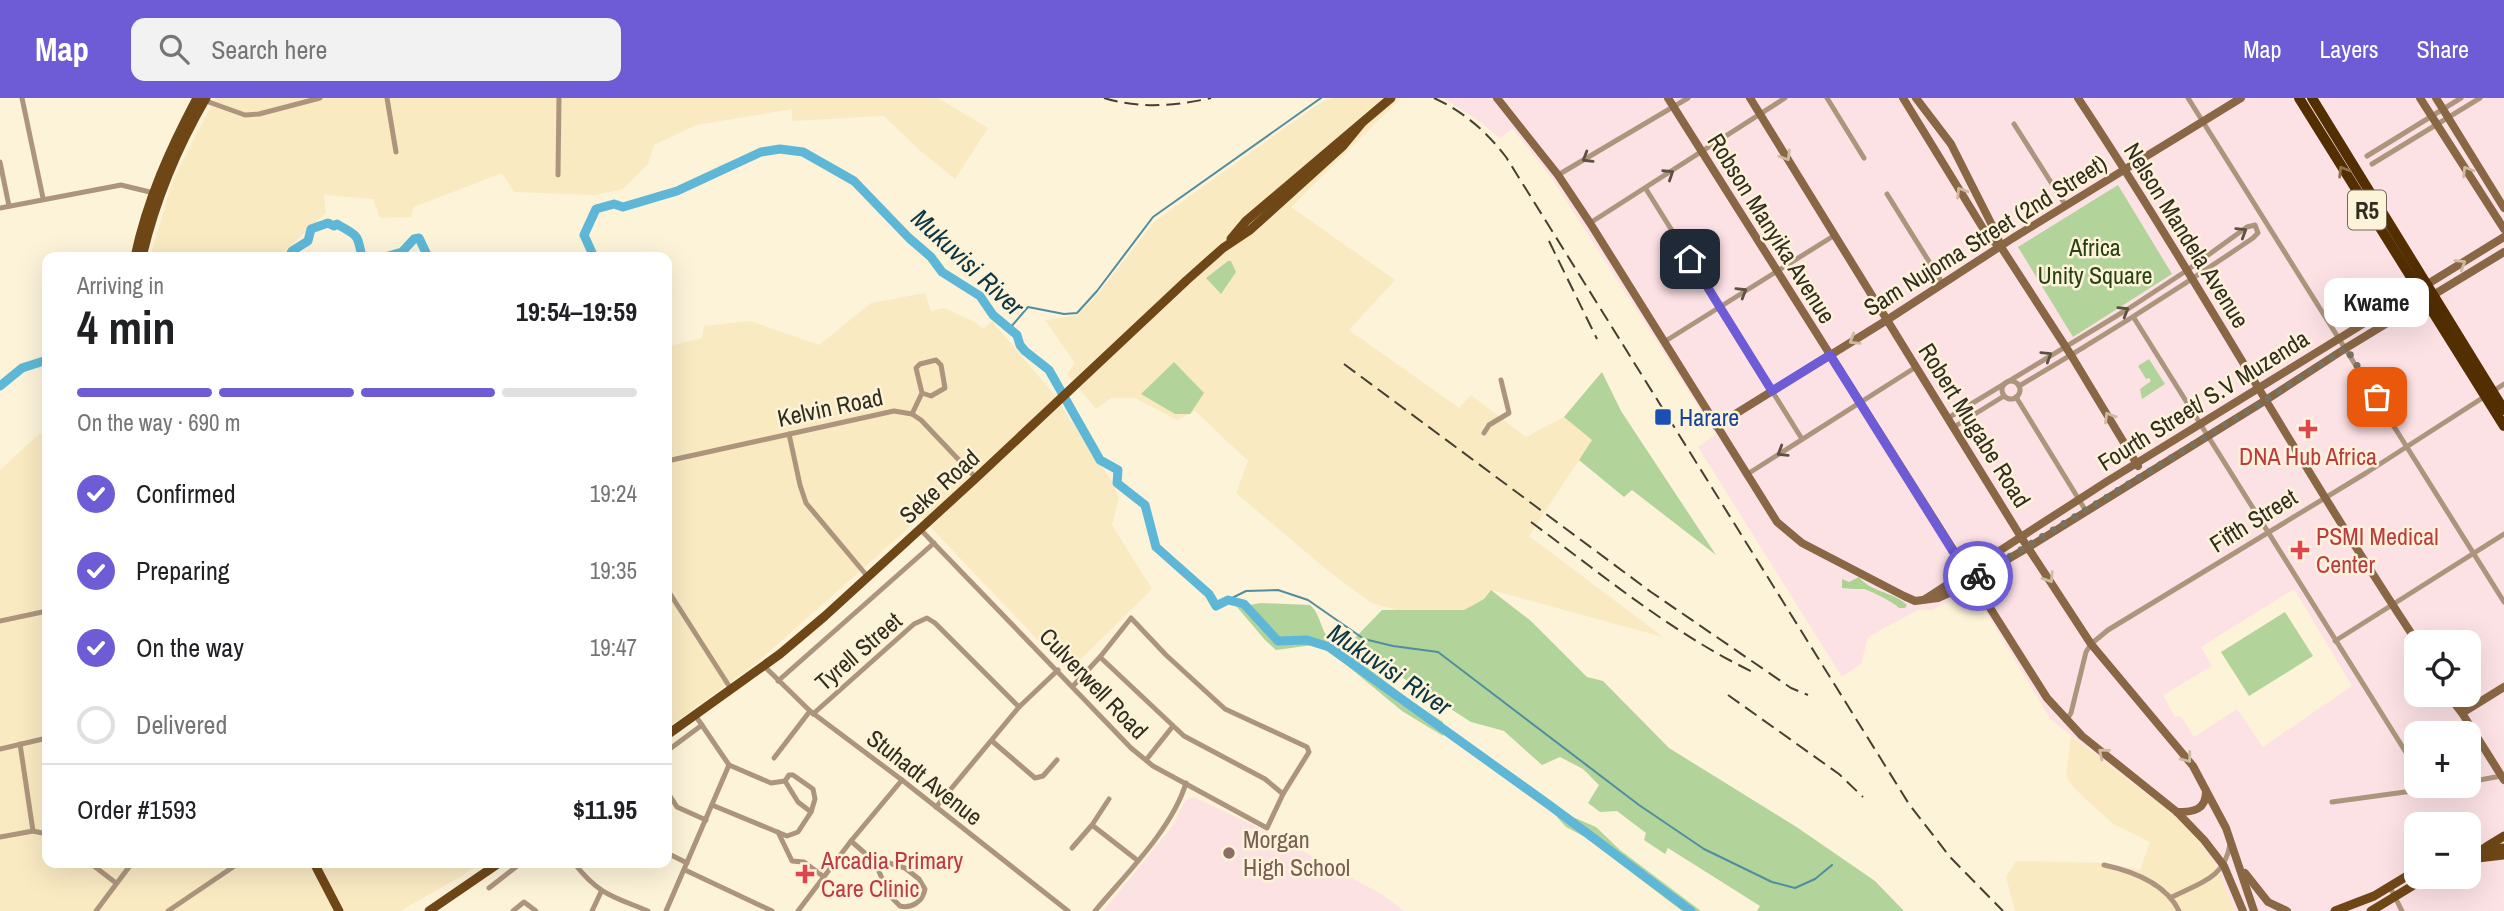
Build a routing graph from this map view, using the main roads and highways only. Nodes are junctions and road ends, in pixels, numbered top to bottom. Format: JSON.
{"nodes":[{"id":1,"x":1391,"y":98,"type":"edge"},
{"id":2,"x":1497,"y":98,"type":"edge"},
{"id":3,"x":1668,"y":98,"type":"edge"},
{"id":4,"x":1750,"y":98,"type":"edge"},
{"id":5,"x":1903,"y":98,"type":"edge"},
{"id":6,"x":1916,"y":98,"type":"edge"},
{"id":7,"x":2078,"y":98,"type":"edge"},
{"id":8,"x":2241,"y":98,"type":"edge"},
{"id":9,"x":2299,"y":98,"type":"edge"},
{"id":10,"x":2312,"y":98,"type":"edge"},
{"id":11,"x":2420,"y":98,"type":"edge"},
{"id":12,"x":2436,"y":98,"type":"edge"},
{"id":13,"x":202,"y":99,"type":"edge"},
{"id":14,"x":2125,"y":169,"type":"junction"},
{"id":15,"x":157,"y":194,"type":"junction"},
{"id":16,"x":2504,"y":208,"type":"edge"},
{"id":17,"x":2504,"y":229,"type":"edge"},
{"id":18,"x":2504,"y":237,"type":"edge"},
{"id":19,"x":2001,"y":247,"type":"junction"},
{"id":20,"x":137,"y":252,"type":"edge"},
{"id":21,"x":143,"y":252,"type":"edge"},
{"id":22,"x":2504,"y":253,"type":"edge"},
{"id":23,"x":2428,"y":285,"type":"junction"},
{"id":24,"x":2418,"y":291,"type":"junction"},
{"id":25,"x":2435,"y":296,"type":"junction"},
{"id":26,"x":2425,"y":302,"type":"junction"},
{"id":27,"x":1887,"y":320,"type":"junction"},
{"id":28,"x":1830,"y":355,"type":"junction"},
{"id":29,"x":2259,"y":389,"type":"junction"},
{"id":30,"x":2489,"y":393,"type":"junction"},
{"id":31,"x":2266,"y":400,"type":"junction"},
{"id":32,"x":2504,"y":410,"type":"edge"},
{"id":33,"x":2504,"y":425,"type":"edge"},
{"id":34,"x":1716,"y":426,"type":"junction"},
{"id":35,"x":2137,"y":464,"type":"junction"},
{"id":36,"x":2144,"y":476,"type":"junction"},
{"id":37,"x":2021,"y":537,"type":"junction"},
{"id":38,"x":2029,"y":547,"type":"junction"},
{"id":39,"x":1966,"y":571,"type":"junction"},
{"id":40,"x":1971,"y":580,"type":"junction"},
{"id":41,"x":1925,"y":599,"type":"junction"},
{"id":42,"x":2409,"y":630,"type":"edge"},
{"id":43,"x":2504,"y":687,"type":"edge"},
{"id":44,"x":2457,"y":707,"type":"edge"},
{"id":45,"x":2460,"y":707,"type":"edge"},
{"id":46,"x":2462,"y":713,"type":"junction"},
{"id":47,"x":672,"y":731,"type":"edge"},
{"id":48,"x":2503,"y":780,"type":"edge"},
{"id":49,"x":2206,"y":788,"type":"junction"},
{"id":50,"x":2178,"y":812,"type":"junction"},
{"id":51,"x":2504,"y":836,"type":"edge"},
{"id":52,"x":2481,"y":848,"type":"edge"},
{"id":53,"x":2484,"y":848,"type":"junction"},
{"id":54,"x":2504,"y":848,"type":"edge"},
{"id":55,"x":2504,"y":855,"type":"edge"},
{"id":56,"x":2481,"y":858,"type":"edge"},
{"id":57,"x":317,"y":868,"type":"edge"},
{"id":58,"x":492,"y":868,"type":"edge"},
{"id":59,"x":2241,"y":868,"type":"junction"},
{"id":60,"x":2404,"y":878,"type":"edge"},
{"id":61,"x":2409,"y":889,"type":"edge"},
{"id":62,"x":438,"y":908,"type":"edge"},
{"id":63,"x":339,"y":911,"type":"edge"},
{"id":64,"x":429,"y":911,"type":"edge"},
{"id":65,"x":2243,"y":911,"type":"edge"},
{"id":66,"x":2254,"y":911,"type":"edge"},
{"id":67,"x":2287,"y":911,"type":"edge"},
{"id":68,"x":2335,"y":911,"type":"edge"},
{"id":69,"x":2371,"y":911,"type":"edge"}],
"edges":[{"from":1,"to":47,"type":"main road","name":"Seke Road"},
{"from":2,"to":34,"type":"main road"},
{"from":3,"to":28,"type":"main road","name":"Robson Manyika Avenue"},
{"from":4,"to":27,"type":"main road","name":"Robert Mugabe Road","one_way":true},
{"from":19,"to":5,"type":"main road","one_way":true},
{"from":6,"to":19,"type":"main road"},
{"from":7,"to":14,"type":"main road","name":"Nelson Mandela Avenue"},
{"from":8,"to":14,"type":"main road","name":"Sam Nujoma Street (2nd Street)"},
{"from":24,"to":9,"type":"highway","number":"R5","one_way":true},
{"from":10,"to":23,"type":"highway","number":"R5"},
{"from":17,"to":11,"type":"main road","one_way":true},
{"from":12,"to":16,"type":"main road"},
{"from":13,"to":15,"type":"main road"},
{"from":14,"to":19,"type":"main road","name":"Sam Nujoma Street (2nd Street)"},
{"from":14,"to":29,"type":"main road","name":"Nelson Mandela Avenue"},
{"from":15,"to":20,"type":"main road"},
{"from":15,"to":21,"type":"main road"},
{"from":23,"to":18,"type":"main road","name":"Fourth Street/ S.V Muzenda","one_way":true},
{"from":19,"to":27,"type":"main road","name":"Sam Nujoma Street (2nd Street)"},
{"from":35,"to":19,"type":"main road","one_way":true},
{"from":22,"to":25,"type":"main road"},
{"from":23,"to":24,"type":"main road","name":"Fourth Street/ S.V Muzenda"},
{"from":23,"to":25,"type":"highway","number":"R5"},
{"from":24,"to":26,"type":"highway","number":"R5"},
{"from":24,"to":29,"type":"main road","name":"Fourth Street/ S.V Muzenda"},
{"from":25,"to":26,"type":"main road"},
{"from":25,"to":30,"type":"highway","number":"R5"},
{"from":26,"to":30,"type":"highway","number":"R5"},
{"from":26,"to":31,"type":"main road"},
{"from":27,"to":28,"type":"main road","name":"Sam Nujoma Street (2nd Street)","one_way":true},
{"from":27,"to":37,"type":"main road","name":"Robert Mugabe Road"},
{"from":28,"to":34,"type":"main road","name":"Sam Nujoma Street (2nd Street)"},
{"from":28,"to":39,"type":"main road","name":"Robson Manyika Avenue"},
{"from":29,"to":31,"type":"main road","name":"Nelson Mandela Avenue"},
{"from":29,"to":35,"type":"main road","name":"Fourth Street/ S.V Muzenda"},
{"from":30,"to":32,"type":"highway","number":"R5"},
{"from":30,"to":33,"type":"highway","number":"R5"},
{"from":31,"to":36,"type":"main road"},
{"from":31,"to":42,"type":"main road","name":"Nelson Mandela Avenue"},
{"from":34,"to":41,"type":"main road"},
{"from":35,"to":36,"type":"main road"},
{"from":35,"to":37,"type":"main road","name":"Fourth Street/ S.V Muzenda"},
{"from":36,"to":38,"type":"main road"},
{"from":37,"to":38,"type":"main road","name":"Robert Mugabe Road"},
{"from":37,"to":39,"type":"main road","name":"Fourth Street/ S.V Muzenda"},
{"from":38,"to":40,"type":"main road"},
{"from":38,"to":49,"type":"main road","name":"Robert Mugabe Road","one_way":true},
{"from":39,"to":40,"type":"main road","name":"Robson Manyika Avenue"},
{"from":39,"to":41,"type":"main road","name":"Fourth Street/ S.V Muzenda"},
{"from":40,"to":41,"type":"main road"},
{"from":50,"to":40,"type":"main road","name":"Robson Manyika Avenue","one_way":true},
{"from":43,"to":46,"type":"main road"},
{"from":44,"to":46,"type":"main road"},
{"from":45,"to":46,"type":"main road"},
{"from":46,"to":48,"type":"main road"},
{"from":49,"to":50,"type":"main road"},
{"from":49,"to":59,"type":"main road","name":"Robert Mugabe Road"},
{"from":50,"to":65,"type":"main road","name":"Robson Manyika Avenue"},
{"from":51,"to":53,"type":"main road"},
{"from":52,"to":53,"type":"main road"},
{"from":53,"to":54,"type":"main road"},
{"from":55,"to":56,"type":"main road"},
{"from":57,"to":63,"type":"main road"},
{"from":58,"to":62,"type":"main road"},
{"from":59,"to":66,"type":"main road","name":"Robert Mugabe Road"},
{"from":59,"to":67,"type":"main road"},
{"from":60,"to":68,"type":"main road"},
{"from":61,"to":69,"type":"main road"},
{"from":62,"to":64,"type":"main road"}]}
